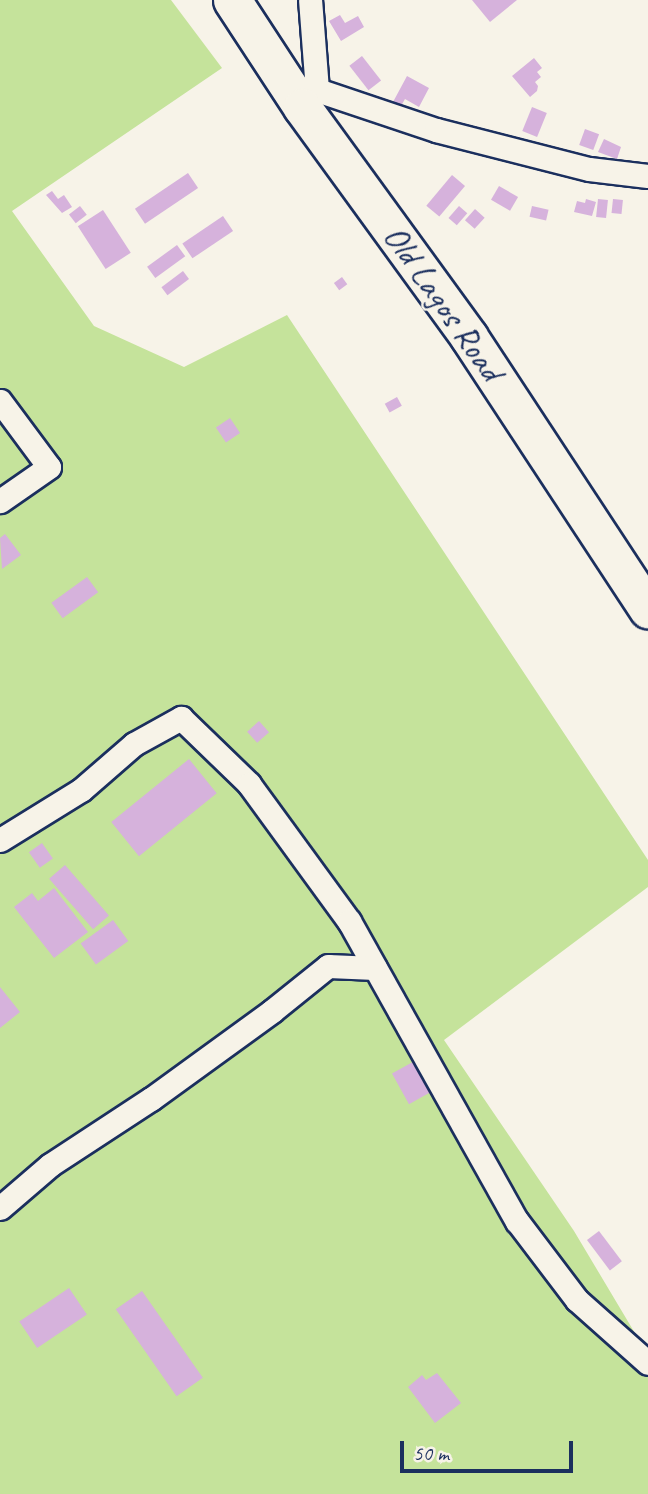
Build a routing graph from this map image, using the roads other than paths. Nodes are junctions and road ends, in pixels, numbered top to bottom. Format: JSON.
{"nodes":[{"id":1,"x":232,"y":0,"type":"edge"},
{"id":2,"x":310,"y":0,"type":"edge"},
{"id":3,"x":309,"y":98,"type":"junction"},
{"id":4,"x":648,"y":176,"type":"edge"},
{"id":5,"x":0,"y":401,"type":"edge"},
{"id":6,"x":0,"y":500,"type":"edge"},
{"id":7,"x":648,"y":609,"type":"edge"},
{"id":8,"x":0,"y":841,"type":"edge"},
{"id":9,"x":375,"y":968,"type":"junction"},
{"id":10,"x":0,"y":1208,"type":"edge"},
{"id":11,"x":648,"y":1363,"type":"edge"}],
"edges":[{"from":1,"to":3,"type":"main road","name":"Old Lagos Road"},
{"from":2,"to":3,"type":"street"},
{"from":3,"to":4,"type":"street"},
{"from":3,"to":7,"type":"main road","name":"Old Lagos Road"},
{"from":5,"to":6,"type":"street"},
{"from":8,"to":9,"type":"street"},
{"from":9,"to":10,"type":"street"},
{"from":9,"to":11,"type":"street"}]}
